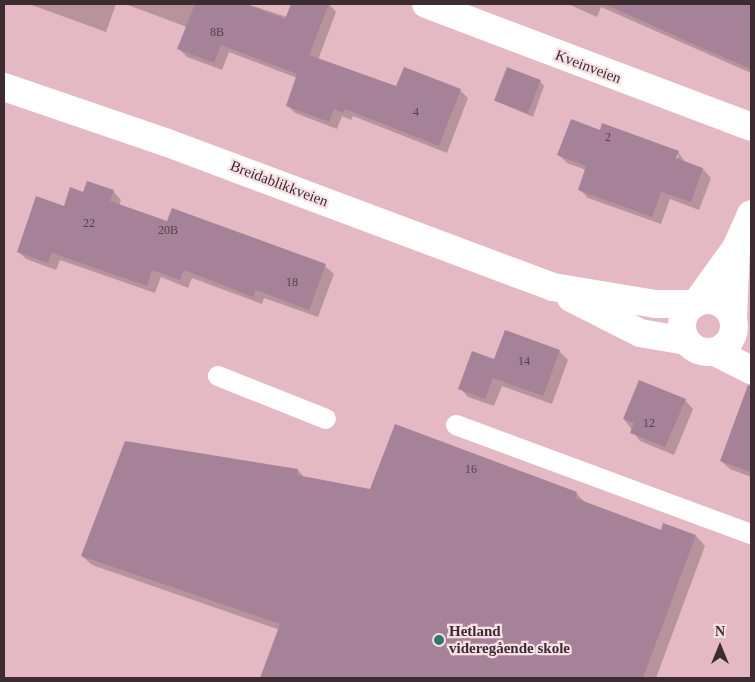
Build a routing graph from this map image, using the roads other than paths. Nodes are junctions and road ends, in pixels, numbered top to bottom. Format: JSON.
{"nodes":[{"id":1,"x":426,"y":4,"type":"edge"},
{"id":2,"x":4,"y":87,"type":"edge"},
{"id":3,"x":751,"y":127,"type":"edge"},
{"id":4,"x":751,"y":214,"type":"edge"},
{"id":5,"x":736,"y":248,"type":"junction"},
{"id":6,"x":553,"y":287,"type":"junction"},
{"id":7,"x":696,"y":303,"type":"junction"},
{"id":8,"x":739,"y":323,"type":"edge"},
{"id":9,"x":686,"y":341,"type":"junction"},
{"id":10,"x":716,"y":352,"type":"junction"},
{"id":11,"x":751,"y":370,"type":"edge"},
{"id":12,"x":218,"y":376,"type":"dead end"},
{"id":13,"x":326,"y":419,"type":"dead end"},
{"id":14,"x":456,"y":424,"type":"dead end"},
{"id":15,"x":751,"y":534,"type":"edge"}],
"edges":[{"from":1,"to":3,"type":"main road","name":"Kveinveien"},
{"from":2,"to":6,"type":"main road","name":"Breidablikkveien"},
{"from":4,"to":5,"type":"main road"},
{"from":5,"to":7,"type":"main road"},
{"from":5,"to":8,"type":"main road"},
{"from":6,"to":7,"type":"main road","name":"Breidablikkveien"},
{"from":6,"to":9,"type":"main road","name":"Breidablikkveien"},
{"from":7,"to":8,"type":"main road"},
{"from":7,"to":9,"type":"main road"},
{"from":8,"to":10,"type":"main road"},
{"from":9,"to":10,"type":"main road"},
{"from":10,"to":11,"type":"main road"},
{"from":12,"to":13,"type":"lane"},
{"from":14,"to":15,"type":"lane"}]}
